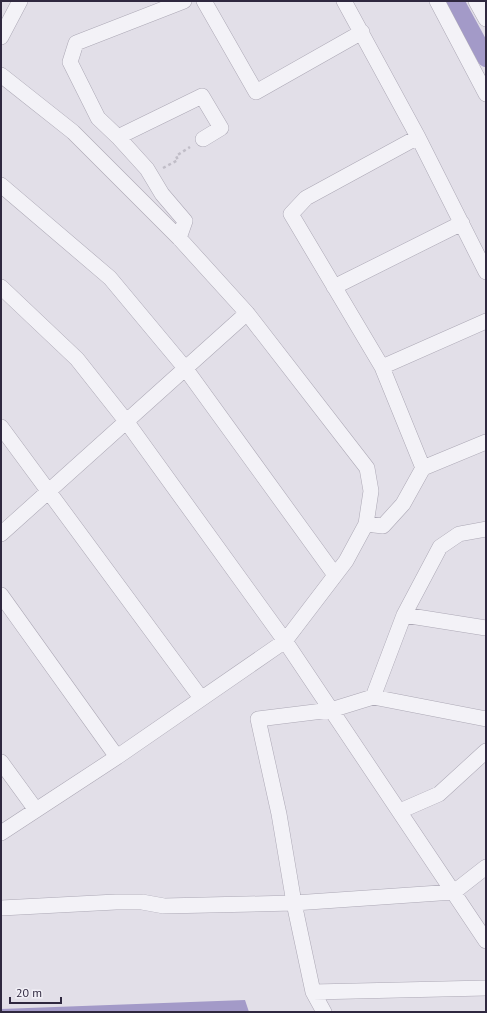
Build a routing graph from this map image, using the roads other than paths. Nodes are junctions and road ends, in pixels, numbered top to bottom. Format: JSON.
{"nodes":[{"id":1,"x":20,"y":1,"type":"edge"},
{"id":2,"x":184,"y":1,"type":"edge"},
{"id":3,"x":204,"y":1,"type":"edge"},
{"id":4,"x":344,"y":1,"type":"edge"},
{"id":5,"x":437,"y":1,"type":"edge"},
{"id":6,"x":476,"y":1,"type":"edge"},
{"id":7,"x":486,"y":19,"type":"edge"},
{"id":8,"x":362,"y":32,"type":"junction"},
{"id":9,"x":1,"y":37,"type":"edge"},
{"id":10,"x":1,"y":75,"type":"edge"},
{"id":11,"x":486,"y":94,"type":"edge"},
{"id":12,"x":418,"y":136,"type":"junction"},
{"id":13,"x":118,"y":137,"type":"junction"},
{"id":14,"x":203,"y":139,"type":"road end"},
{"id":15,"x":1,"y":185,"type":"edge"},
{"id":16,"x":462,"y":223,"type":"junction"},
{"id":17,"x":179,"y":238,"type":"junction"},
{"id":18,"x":486,"y":272,"type":"edge"},
{"id":19,"x":1,"y":287,"type":"edge"},
{"id":20,"x":334,"y":287,"type":"junction"},
{"id":21,"x":248,"y":313,"type":"junction"},
{"id":22,"x":486,"y":321,"type":"edge"},
{"id":23,"x":382,"y":367,"type":"junction"},
{"id":24,"x":185,"y":368,"type":"junction"},
{"id":25,"x":126,"y":421,"type":"junction"},
{"id":26,"x":1,"y":427,"type":"edge"},
{"id":27,"x":486,"y":442,"type":"edge"},
{"id":28,"x":423,"y":468,"type":"junction"},
{"id":29,"x":49,"y":491,"type":"junction"},
{"id":30,"x":366,"y":524,"type":"junction"},
{"id":31,"x":486,"y":529,"type":"edge"},
{"id":32,"x":1,"y":534,"type":"edge"},
{"id":33,"x":335,"y":575,"type":"junction"},
{"id":34,"x":1,"y":595,"type":"edge"},
{"id":35,"x":404,"y":615,"type":"junction"},
{"id":36,"x":486,"y":628,"type":"edge"},
{"id":37,"x":285,"y":641,"type":"junction"},
{"id":38,"x":373,"y":697,"type":"junction"},
{"id":39,"x":201,"y":698,"type":"junction"},
{"id":40,"x":331,"y":710,"type":"junction"},
{"id":41,"x":486,"y":719,"type":"edge"},
{"id":42,"x":486,"y":750,"type":"edge"},
{"id":43,"x":117,"y":757,"type":"junction"},
{"id":44,"x":1,"y":762,"type":"edge"},
{"id":45,"x":36,"y":810,"type":"junction"},
{"id":46,"x":400,"y":811,"type":"junction"},
{"id":47,"x":1,"y":833,"type":"edge"},
{"id":48,"x":486,"y":867,"type":"edge"},
{"id":49,"x":454,"y":892,"type":"junction"},
{"id":50,"x":294,"y":903,"type":"junction"},
{"id":51,"x":1,"y":908,"type":"edge"},
{"id":52,"x":486,"y":941,"type":"edge"},
{"id":53,"x":486,"y":988,"type":"edge"},
{"id":54,"x":314,"y":992,"type":"junction"},
{"id":55,"x":324,"y":1012,"type":"edge"}],
"edges":[{"from":1,"to":9,"type":"street"},
{"from":2,"to":13,"type":"street"},
{"from":3,"to":8,"type":"street"},
{"from":4,"to":8,"type":"street"},
{"from":5,"to":11,"type":"street"},
{"from":6,"to":7,"type":"street"},
{"from":8,"to":12,"type":"street"},
{"from":10,"to":17,"type":"street"},
{"from":12,"to":16,"type":"street"},
{"from":12,"to":20,"type":"street"},
{"from":13,"to":14,"type":"street"},
{"from":13,"to":17,"type":"street"},
{"from":15,"to":24,"type":"street"},
{"from":16,"to":18,"type":"street"},
{"from":16,"to":20,"type":"street"},
{"from":17,"to":21,"type":"street"},
{"from":19,"to":25,"type":"street"},
{"from":20,"to":23,"type":"street"},
{"from":21,"to":24,"type":"street"},
{"from":21,"to":30,"type":"street"},
{"from":22,"to":23,"type":"street"},
{"from":23,"to":28,"type":"street"},
{"from":24,"to":25,"type":"street"},
{"from":24,"to":33,"type":"street"},
{"from":25,"to":29,"type":"street"},
{"from":25,"to":37,"type":"street"},
{"from":26,"to":29,"type":"street"},
{"from":27,"to":28,"type":"street"},
{"from":28,"to":30,"type":"street"},
{"from":29,"to":32,"type":"street"},
{"from":29,"to":39,"type":"street"},
{"from":30,"to":33,"type":"street"},
{"from":31,"to":35,"type":"street"},
{"from":33,"to":37,"type":"street"},
{"from":34,"to":43,"type":"street"},
{"from":35,"to":36,"type":"street"},
{"from":35,"to":38,"type":"street"},
{"from":37,"to":39,"type":"street"},
{"from":37,"to":40,"type":"street"},
{"from":38,"to":40,"type":"street"},
{"from":38,"to":41,"type":"street"},
{"from":39,"to":43,"type":"street"},
{"from":40,"to":46,"type":"street"},
{"from":40,"to":50,"type":"street"},
{"from":42,"to":46,"type":"street"},
{"from":43,"to":45,"type":"street"},
{"from":44,"to":45,"type":"street"},
{"from":45,"to":47,"type":"street"},
{"from":46,"to":49,"type":"street"},
{"from":48,"to":49,"type":"street"},
{"from":49,"to":50,"type":"street"},
{"from":49,"to":52,"type":"street"},
{"from":50,"to":51,"type":"street"},
{"from":50,"to":54,"type":"street"},
{"from":53,"to":54,"type":"street"},
{"from":54,"to":55,"type":"street"}]}
